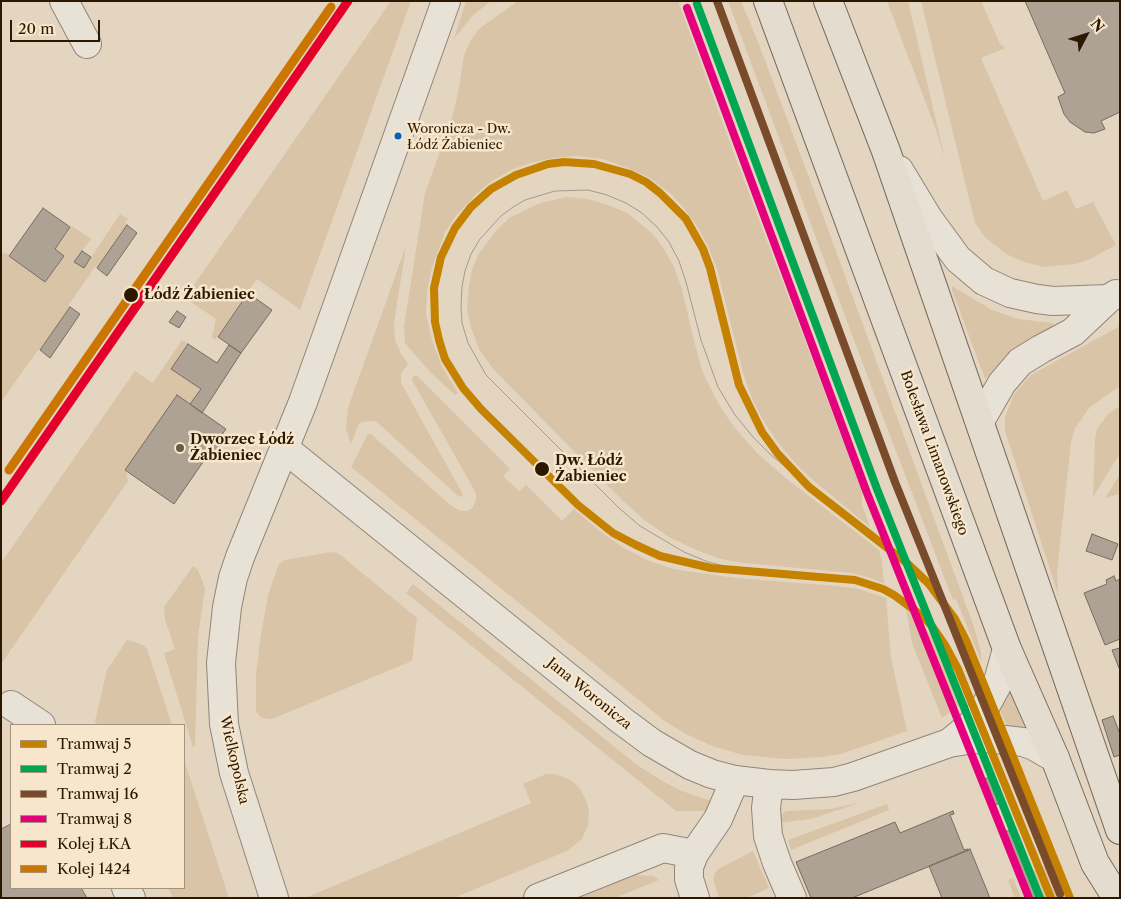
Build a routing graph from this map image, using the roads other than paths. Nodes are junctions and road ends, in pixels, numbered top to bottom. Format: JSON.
{"nodes":[{"id":1,"x":64,"y":1,"type":"edge"},
{"id":2,"x":446,"y":1,"type":"edge"},
{"id":3,"x":768,"y":1,"type":"edge"},
{"id":4,"x":828,"y":1,"type":"edge"},
{"id":5,"x":86,"y":44,"type":"dead end"},
{"id":6,"x":886,"y":151,"type":"junction"},
{"id":7,"x":1114,"y":295,"type":"edge"},
{"id":8,"x":980,"y":421,"type":"junction"},
{"id":9,"x":284,"y":448,"type":"junction"},
{"id":10,"x":1007,"y":649,"type":"junction"},
{"id":11,"x":11,"y":705,"type":"dead end"},
{"id":12,"x":40,"y":724,"type":"edge"},
{"id":13,"x":950,"y":743,"type":"junction"},
{"id":14,"x":1055,"y":758,"type":"junction"},
{"id":15,"x":735,"y":780,"type":"junction"},
{"id":16,"x":769,"y":784,"type":"junction"},
{"id":17,"x":1120,"y":830,"type":"edge"},
{"id":18,"x":694,"y":854,"type":"junction"},
{"id":19,"x":274,"y":898,"type":"edge"},
{"id":20,"x":538,"y":898,"type":"edge"},
{"id":21,"x":695,"y":898,"type":"edge"},
{"id":22,"x":792,"y":898,"type":"edge"},
{"id":23,"x":1117,"y":898,"type":"edge"}],
"edges":[{"from":1,"to":5,"type":"street"},
{"from":2,"to":9,"type":"street","name":"Wielkopolska"},
{"from":3,"to":10,"type":"main road","name":"Bolesława Limanowskiego"},
{"from":4,"to":6,"type":"main road"},
{"from":6,"to":7,"type":"street"},
{"from":6,"to":8,"type":"main road"},
{"from":7,"to":8,"type":"street"},
{"from":8,"to":17,"type":"main road"},
{"from":9,"to":15,"type":"street","name":"Jana Woronicza"},
{"from":9,"to":19,"type":"street","name":"Wielkopolska"},
{"from":10,"to":13,"type":"street"},
{"from":10,"to":14,"type":"main road","name":"Bolesława Limanowskiego"},
{"from":11,"to":12,"type":"street"},
{"from":13,"to":14,"type":"street"},
{"from":13,"to":16,"type":"street","name":"Jana Woronicza"},
{"from":14,"to":23,"type":"main road","name":"Bolesława Limanowskiego"},
{"from":15,"to":16,"type":"street","name":"Jana Woronicza"},
{"from":15,"to":18,"type":"street"},
{"from":16,"to":22,"type":"street"},
{"from":18,"to":20,"type":"street"},
{"from":18,"to":21,"type":"street"}]}
